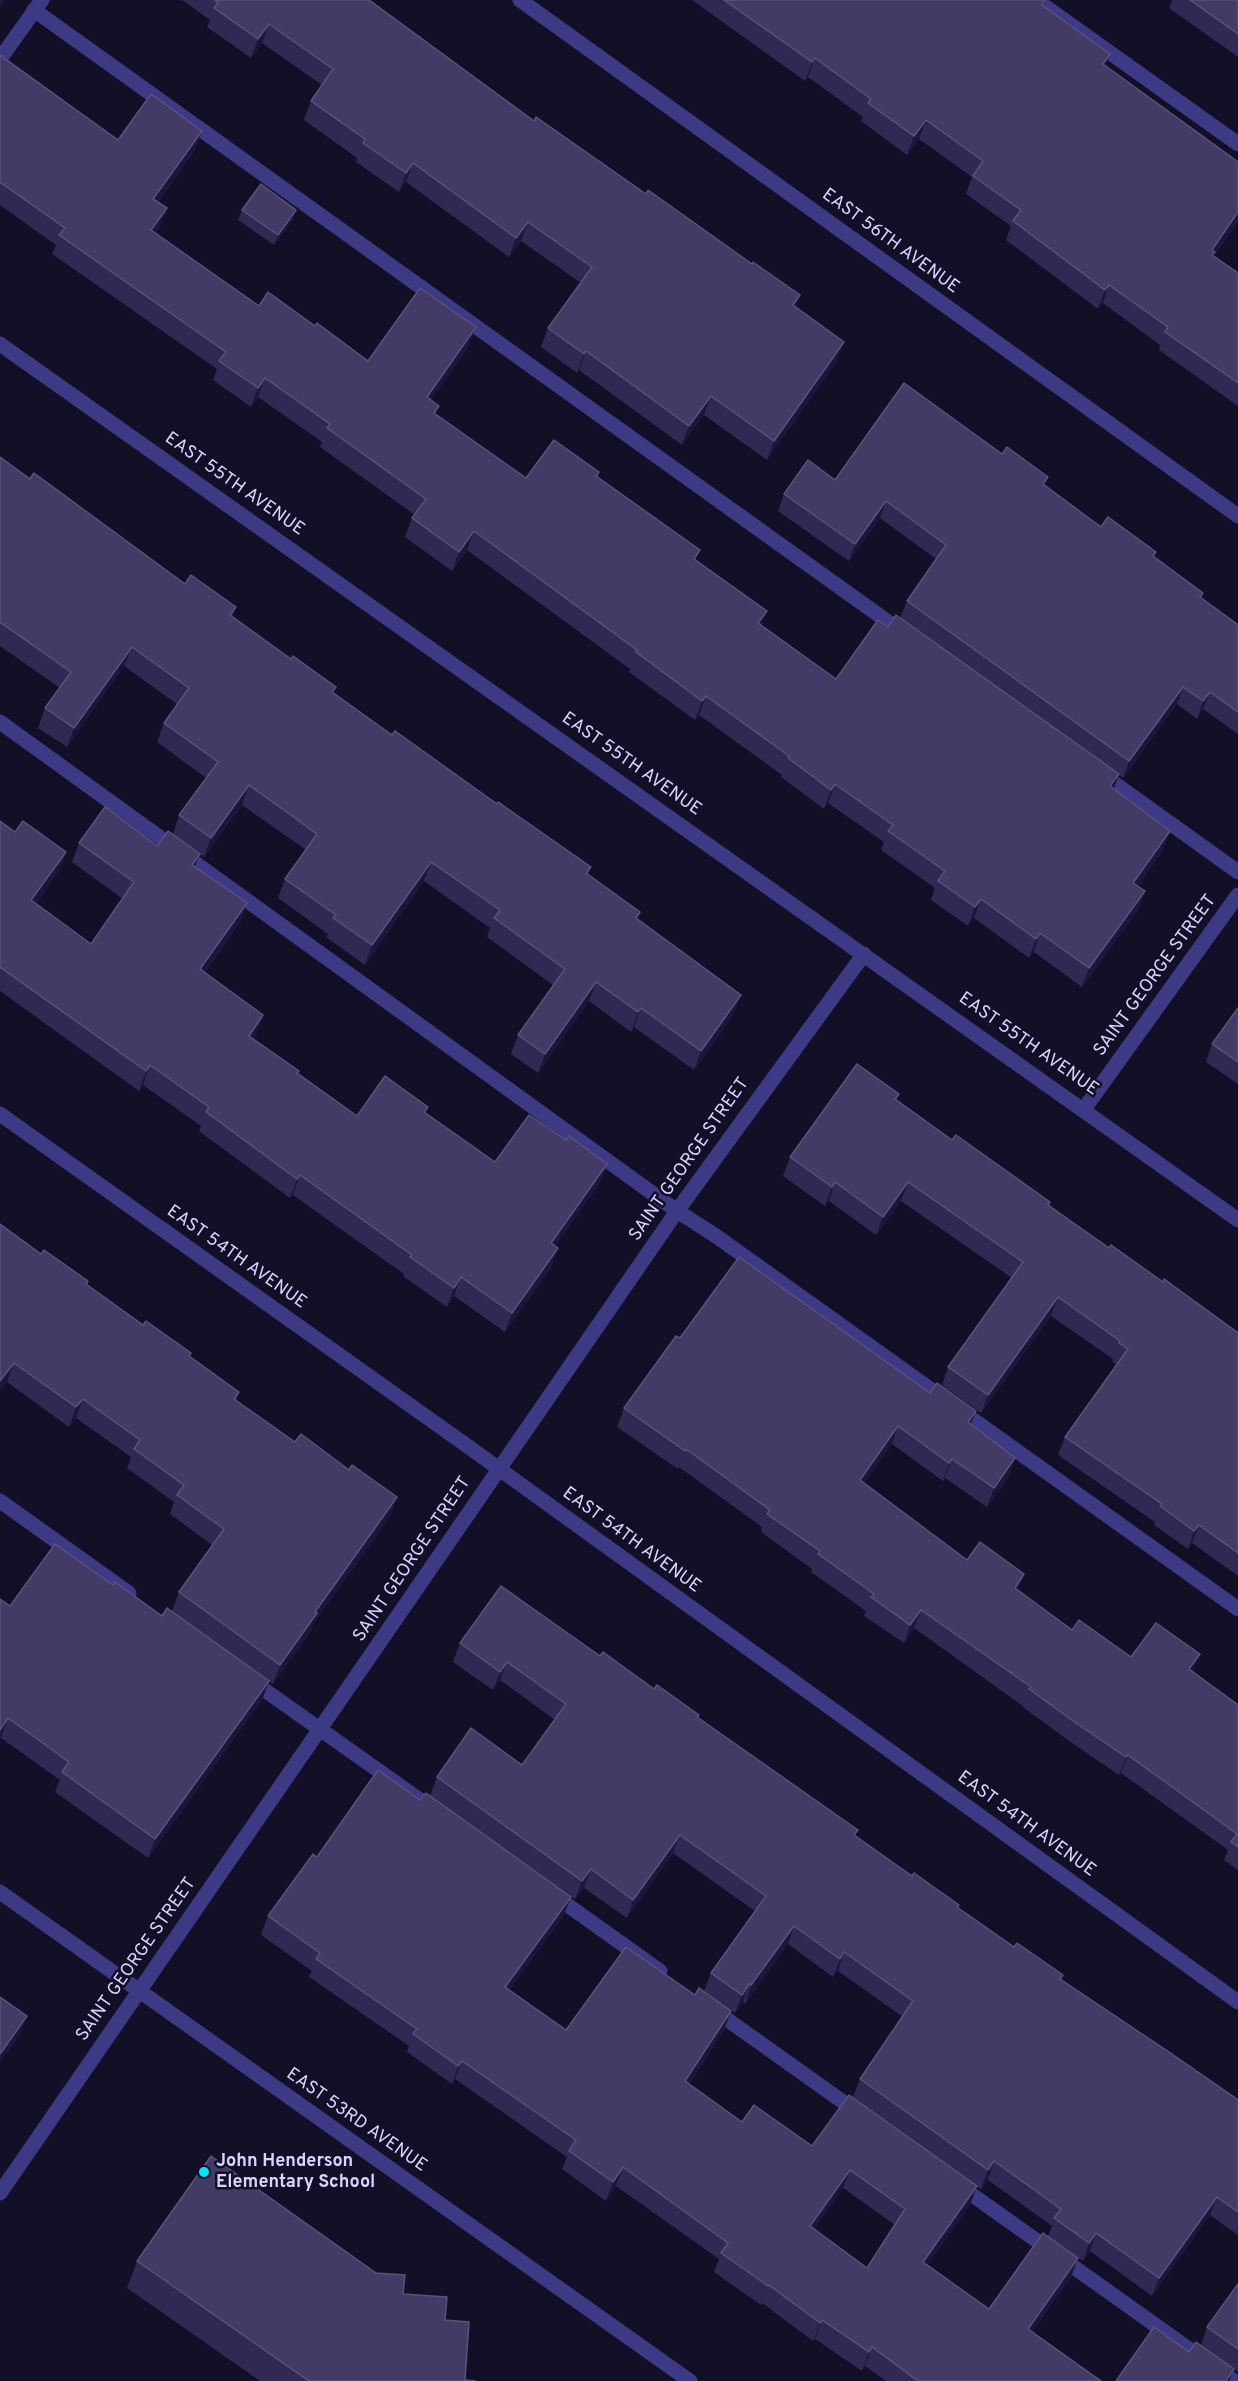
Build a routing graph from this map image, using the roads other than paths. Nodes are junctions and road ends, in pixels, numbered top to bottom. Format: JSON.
{"nodes":[{"id":1,"x":519,"y":0,"type":"edge"},
{"id":2,"x":1036,"y":0,"type":"edge"},
{"id":3,"x":38,"y":5,"type":"edge"},
{"id":4,"x":0,"y":58,"type":"edge"},
{"id":5,"x":1238,"y":144,"type":"edge"},
{"id":6,"x":0,"y":344,"type":"edge"},
{"id":7,"x":1238,"y":516,"type":"edge"},
{"id":8,"x":918,"y":643,"type":"edge"},
{"id":9,"x":0,"y":722,"type":"edge"},
{"id":10,"x":1092,"y":768,"type":"edge"},
{"id":11,"x":1238,"y":872,"type":"edge"},
{"id":12,"x":1238,"y":896,"type":"edge"},
{"id":13,"x":864,"y":954,"type":"junction"},
{"id":14,"x":1084,"y":1109,"type":"junction"},
{"id":15,"x":0,"y":1114,"type":"edge"},
{"id":16,"x":677,"y":1211,"type":"junction"},
{"id":17,"x":1238,"y":1220,"type":"edge"},
{"id":18,"x":499,"y":1469,"type":"junction"},
{"id":19,"x":0,"y":1501,"type":"edge"},
{"id":20,"x":146,"y":1605,"type":"edge"},
{"id":21,"x":1238,"y":1609,"type":"edge"},
{"id":22,"x":233,"y":1667,"type":"edge"},
{"id":23,"x":320,"y":1729,"type":"junction"},
{"id":24,"x":451,"y":1822,"type":"edge"},
{"id":25,"x":538,"y":1884,"type":"edge"},
{"id":26,"x":0,"y":1892,"type":"edge"},
{"id":27,"x":673,"y":1981,"type":"edge"},
{"id":28,"x":140,"y":1991,"type":"junction"},
{"id":29,"x":702,"y":2001,"type":"edge"},
{"id":30,"x":1238,"y":2002,"type":"edge"},
{"id":31,"x":876,"y":2126,"type":"edge"},
{"id":32,"x":944,"y":2174,"type":"edge"},
{"id":33,"x":0,"y":2193,"type":"edge"},
{"id":34,"x":690,"y":2381,"type":"edge"},
{"id":35,"x":1234,"y":2381,"type":"edge"}],
"edges":[{"from":1,"to":7,"type":"street","name":"EAST 56TH AVENUE"},
{"from":2,"to":5,"type":"street"},
{"from":3,"to":4,"type":"street"},
{"from":3,"to":8,"type":"street"},
{"from":6,"to":13,"type":"street","name":"EAST 55TH AVENUE"},
{"from":9,"to":16,"type":"street"},
{"from":10,"to":11,"type":"street"},
{"from":12,"to":14,"type":"street","name":"SAINT GEORGE STREET"},
{"from":13,"to":14,"type":"street","name":"EAST 55TH AVENUE"},
{"from":13,"to":16,"type":"street","name":"SAINT GEORGE STREET"},
{"from":14,"to":17,"type":"street","name":"EAST 55TH AVENUE"},
{"from":15,"to":18,"type":"street","name":"EAST 54TH AVENUE"},
{"from":16,"to":18,"type":"street","name":"SAINT GEORGE STREET"},
{"from":16,"to":21,"type":"street"},
{"from":18,"to":23,"type":"street","name":"SAINT GEORGE STREET"},
{"from":18,"to":30,"type":"street","name":"EAST 54TH AVENUE"},
{"from":19,"to":20,"type":"street"},
{"from":22,"to":23,"type":"street"},
{"from":23,"to":24,"type":"street"},
{"from":23,"to":28,"type":"street","name":"SAINT GEORGE STREET"},
{"from":25,"to":27,"type":"street"},
{"from":26,"to":28,"type":"street","name":"EAST 53RD AVENUE"},
{"from":28,"to":33,"type":"street","name":"SAINT GEORGE STREET"},
{"from":28,"to":34,"type":"street","name":"EAST 53RD AVENUE"},
{"from":29,"to":31,"type":"street"},
{"from":32,"to":35,"type":"street"}]}
